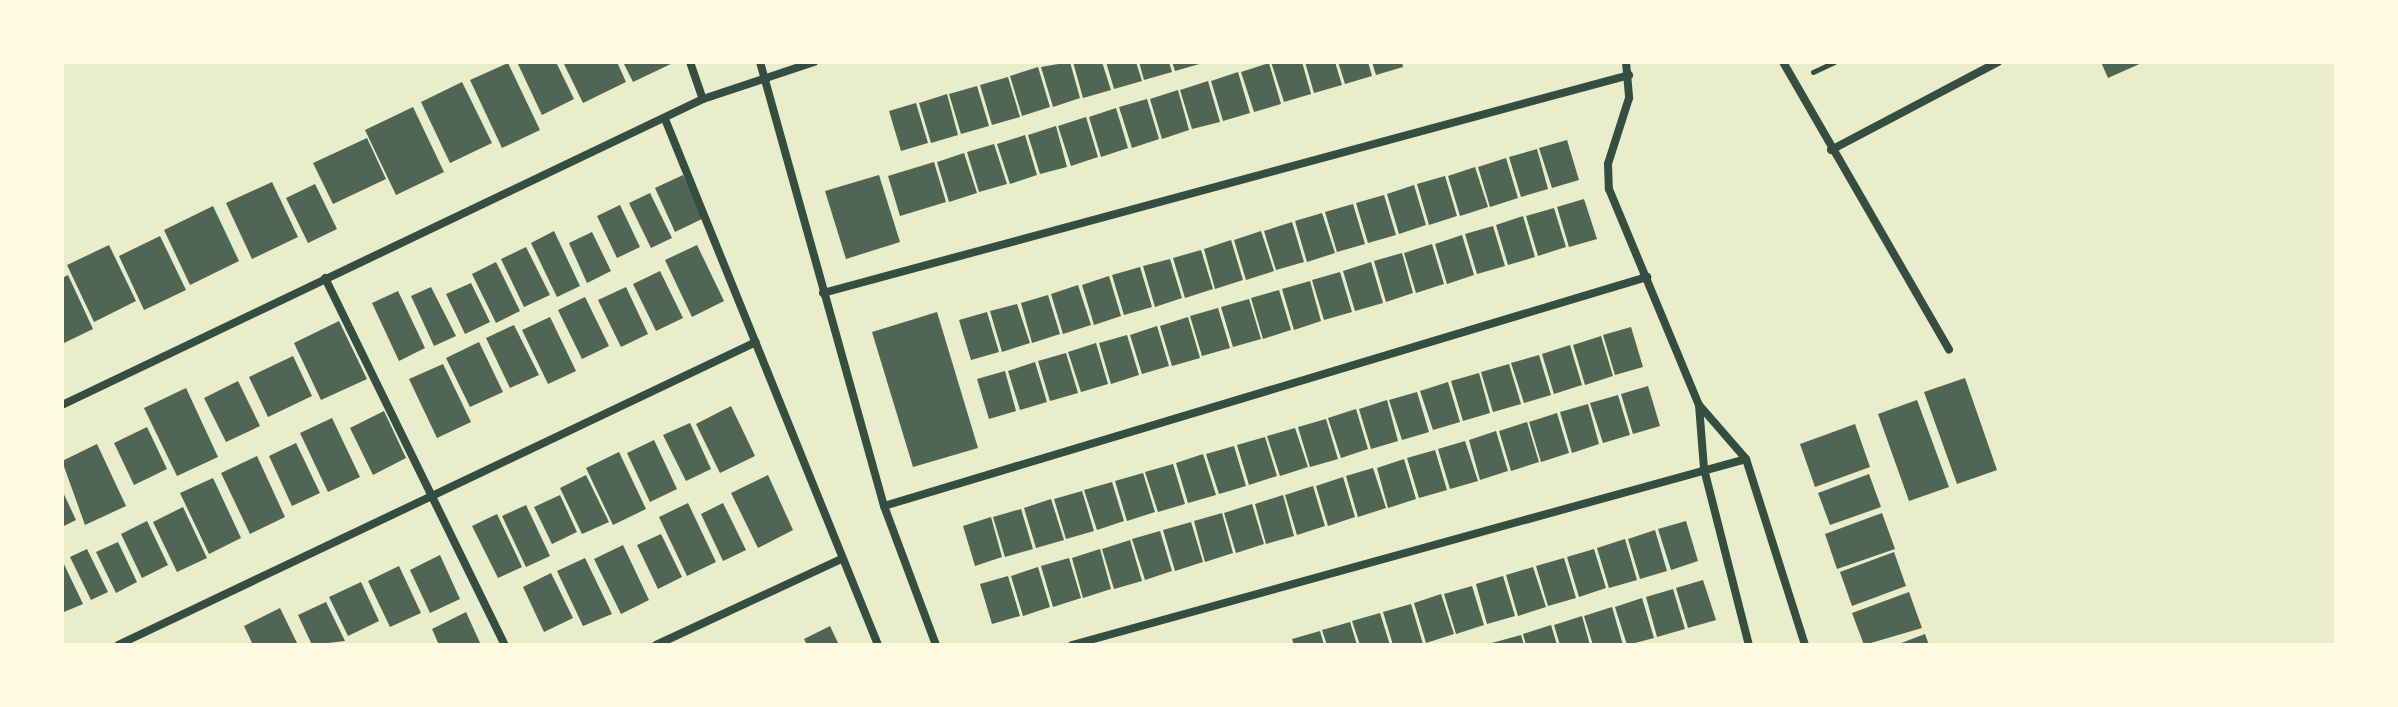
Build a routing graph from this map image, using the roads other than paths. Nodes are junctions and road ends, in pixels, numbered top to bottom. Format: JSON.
{"nodes":[{"id":1,"x":690,"y":62,"type":"edge"},
{"id":2,"x":760,"y":62,"type":"edge"},
{"id":3,"x":814,"y":62,"type":"edge"},
{"id":4,"x":1626,"y":62,"type":"edge"},
{"id":5,"x":1783,"y":62,"type":"edge"},
{"id":6,"x":1998,"y":62,"type":"edge"},
{"id":7,"x":1629,"y":75,"type":"junction"},
{"id":8,"x":764,"y":76,"type":"junction"},
{"id":9,"x":703,"y":99,"type":"junction"},
{"id":10,"x":665,"y":119,"type":"junction"},
{"id":11,"x":1831,"y":150,"type":"junction"},
{"id":12,"x":1647,"y":277,"type":"junction"},
{"id":13,"x":325,"y":278,"type":"junction"},
{"id":14,"x":823,"y":293,"type":"junction"},
{"id":15,"x":756,"y":342,"type":"junction"},
{"id":16,"x":1949,"y":350,"type":"dead end"},
{"id":17,"x":62,"y":405,"type":"edge"},
{"id":18,"x":1699,"y":405,"type":"junction"},
{"id":19,"x":1746,"y":459,"type":"junction"},
{"id":20,"x":1704,"y":469,"type":"junction"},
{"id":21,"x":434,"y":492,"type":"junction"},
{"id":22,"x":884,"y":506,"type":"junction"},
{"id":23,"x":841,"y":559,"type":"junction"},
{"id":24,"x":118,"y":645,"type":"edge"},
{"id":25,"x":505,"y":645,"type":"edge"},
{"id":26,"x":656,"y":645,"type":"edge"},
{"id":27,"x":878,"y":645,"type":"edge"},
{"id":28,"x":936,"y":645,"type":"edge"},
{"id":29,"x":1072,"y":645,"type":"edge"},
{"id":30,"x":1749,"y":645,"type":"edge"},
{"id":31,"x":1805,"y":645,"type":"edge"}],
"edges":[{"from":1,"to":9,"type":"street"},
{"from":2,"to":8,"type":"street"},
{"from":3,"to":8,"type":"street"},
{"from":4,"to":7,"type":"street"},
{"from":5,"to":11,"type":"street"},
{"from":6,"to":11,"type":"street"},
{"from":7,"to":12,"type":"street"},
{"from":7,"to":14,"type":"street"},
{"from":8,"to":9,"type":"street"},
{"from":8,"to":14,"type":"street"},
{"from":9,"to":10,"type":"street"},
{"from":10,"to":13,"type":"street"},
{"from":10,"to":15,"type":"street"},
{"from":11,"to":16,"type":"street"},
{"from":12,"to":18,"type":"street"},
{"from":12,"to":22,"type":"street"},
{"from":13,"to":17,"type":"street"},
{"from":13,"to":21,"type":"street"},
{"from":14,"to":22,"type":"street"},
{"from":15,"to":21,"type":"street"},
{"from":15,"to":23,"type":"street"},
{"from":18,"to":19,"type":"street"},
{"from":18,"to":20,"type":"street"},
{"from":19,"to":20,"type":"street"},
{"from":19,"to":31,"type":"street"},
{"from":20,"to":29,"type":"street"},
{"from":20,"to":30,"type":"street"},
{"from":21,"to":24,"type":"street"},
{"from":21,"to":25,"type":"street"},
{"from":22,"to":28,"type":"street"},
{"from":23,"to":26,"type":"street"},
{"from":23,"to":27,"type":"street"}]}
